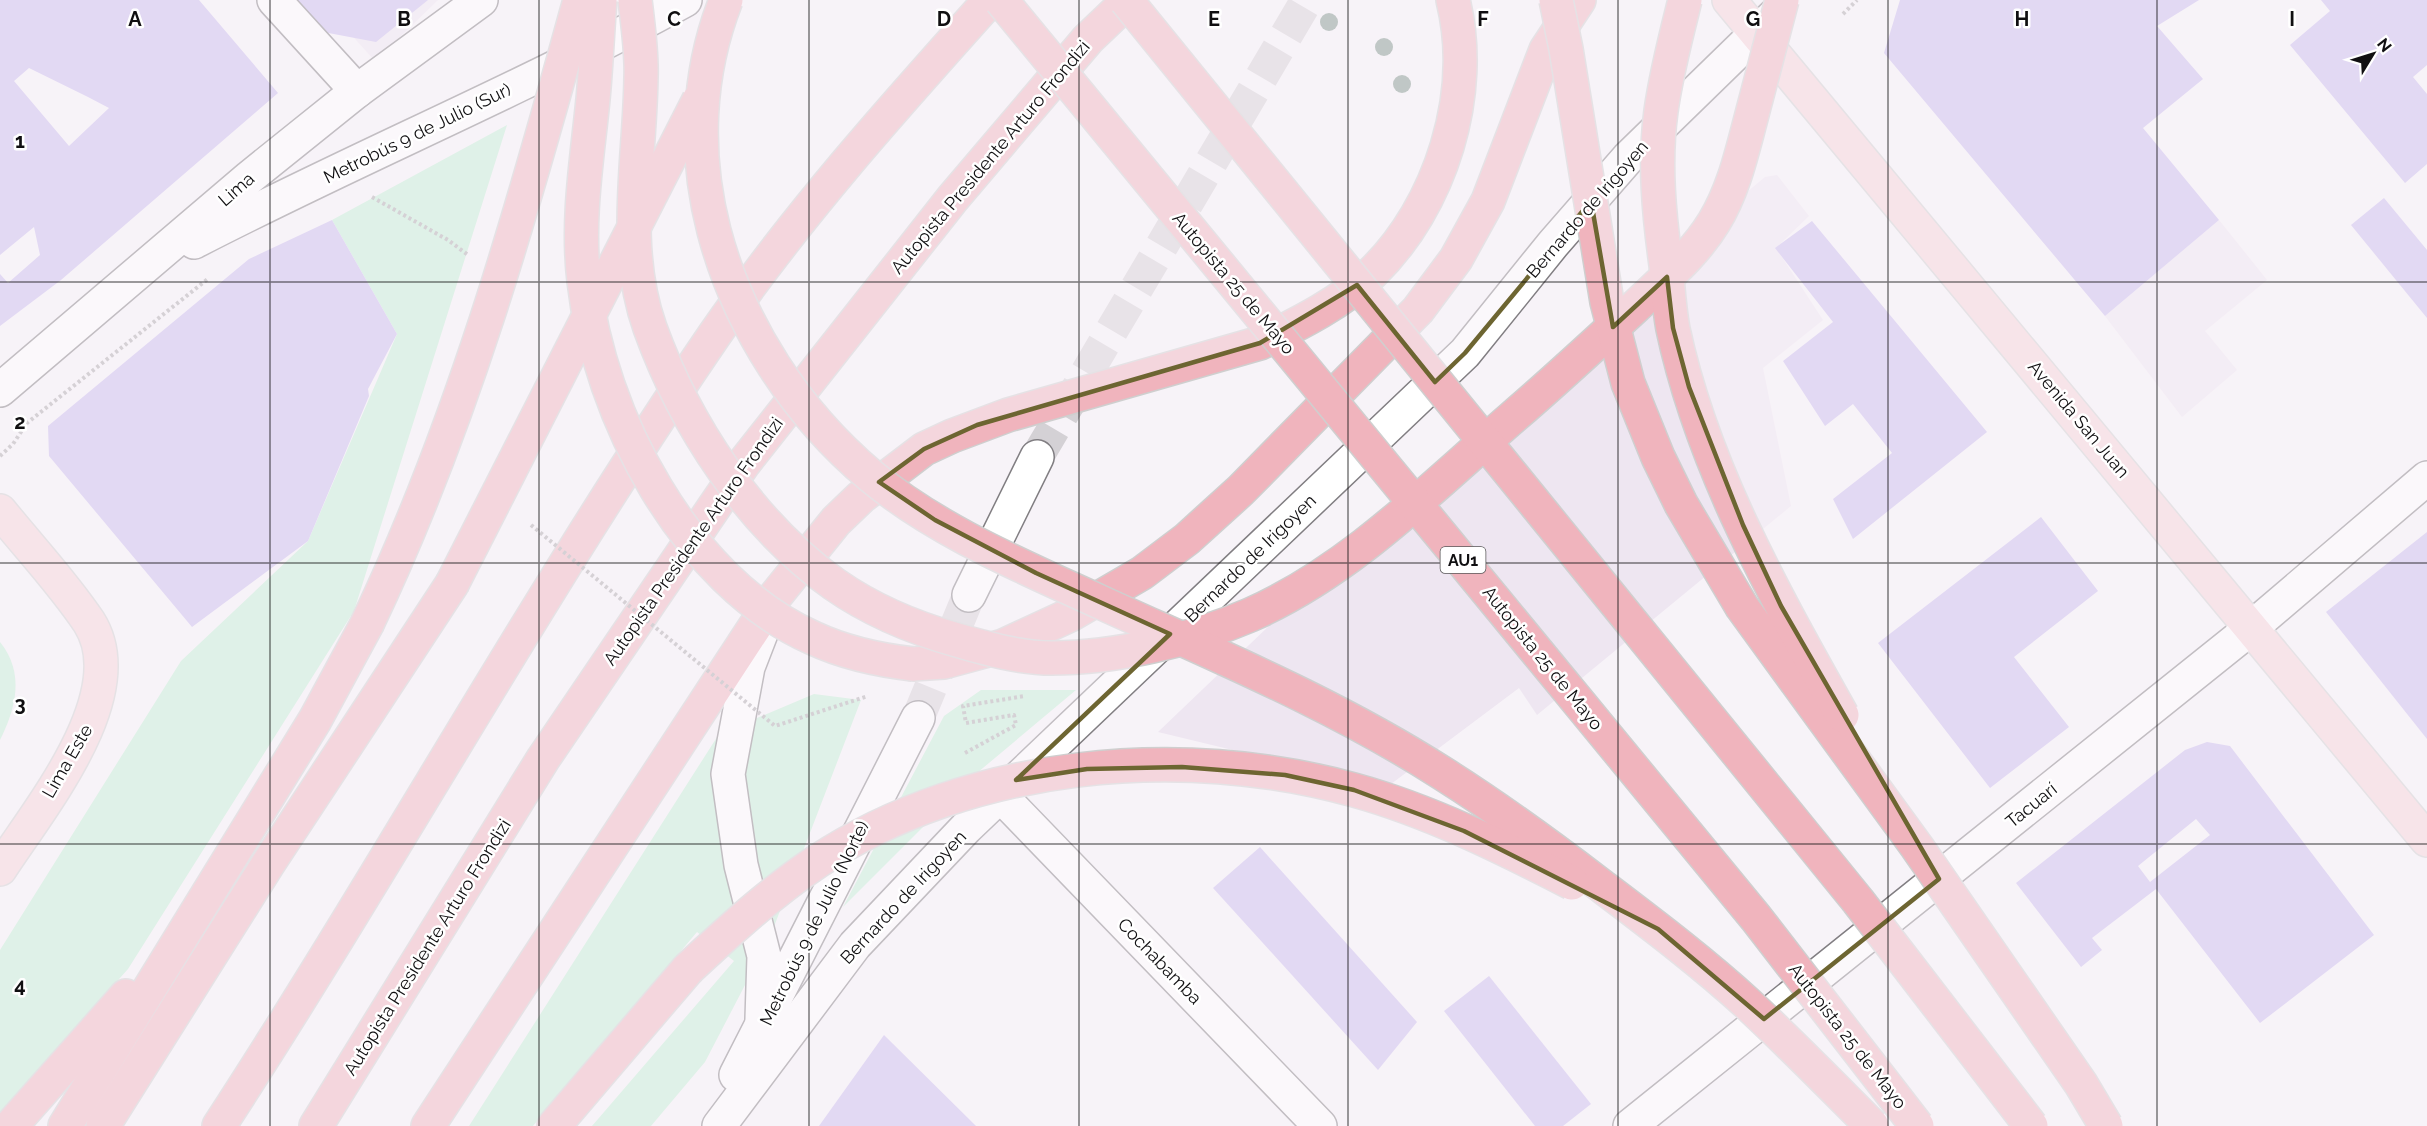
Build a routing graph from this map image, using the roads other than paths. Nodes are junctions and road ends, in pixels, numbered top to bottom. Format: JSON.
{"nodes":[{"id":1,"x":274,"y":0,"type":"edge"},
{"id":2,"x":481,"y":0,"type":"edge"},
{"id":3,"x":580,"y":0,"type":"edge"},
{"id":4,"x":600,"y":0,"type":"edge"},
{"id":5,"x":635,"y":0,"type":"edge"},
{"id":6,"x":685,"y":0,"type":"edge"},
{"id":7,"x":726,"y":0,"type":"edge"},
{"id":8,"x":750,"y":0,"type":"edge"},
{"id":9,"x":990,"y":0,"type":"edge"},
{"id":10,"x":1001,"y":0,"type":"edge"},
{"id":11,"x":1128,"y":0,"type":"edge"},
{"id":12,"x":1453,"y":0,"type":"edge"},
{"id":13,"x":1556,"y":0,"type":"edge"},
{"id":14,"x":1579,"y":0,"type":"edge"},
{"id":15,"x":1685,"y":0,"type":"edge"},
{"id":16,"x":1729,"y":0,"type":"edge"},
{"id":17,"x":1782,"y":0,"type":"edge"},
{"id":18,"x":1792,"y":0,"type":"edge"},
{"id":19,"x":1756,"y":16,"type":"edge"},
{"id":20,"x":357,"y":92,"type":"junction"},
{"id":21,"x":147,"y":266,"type":"junction"},
{"id":22,"x":0,"y":390,"type":"edge"},
{"id":23,"x":1037,"y":457,"type":"tunnel mouth"},
{"id":24,"x":2427,"y":478,"type":"edge"},
{"id":25,"x":0,"y":511,"type":"edge"},
{"id":26,"x":969,"y":595,"type":"tunnel mouth"},
{"id":27,"x":773,"y":599,"type":"junction"},
{"id":28,"x":2250,"y":629,"type":"junction"},
{"id":29,"x":918,"y":718,"type":"tunnel mouth"},
{"id":30,"x":1000,"y":795,"type":"junction"},
{"id":31,"x":2427,"y":840,"type":"edge"},
{"id":32,"x":1917,"y":847,"type":"junction"},
{"id":33,"x":0,"y":869,"type":"edge"},
{"id":34,"x":209,"y":892,"type":"junction"},
{"id":35,"x":1658,"y":929,"type":"junction"},
{"id":36,"x":761,"y":1030,"type":"junction"},
{"id":37,"x":222,"y":1121,"type":"edge"},
{"id":38,"x":11,"y":1126,"type":"edge"},
{"id":39,"x":65,"y":1126,"type":"edge"},
{"id":40,"x":103,"y":1126,"type":"edge"},
{"id":41,"x":316,"y":1126,"type":"edge"},
{"id":42,"x":428,"y":1126,"type":"edge"},
{"id":43,"x":554,"y":1126,"type":"edge"},
{"id":44,"x":708,"y":1126,"type":"edge"},
{"id":45,"x":719,"y":1126,"type":"edge"},
{"id":46,"x":1320,"y":1126,"type":"edge"},
{"id":47,"x":1630,"y":1126,"type":"edge"},
{"id":48,"x":1872,"y":1126,"type":"edge"},
{"id":49,"x":1917,"y":1126,"type":"edge"},
{"id":50,"x":2031,"y":1126,"type":"edge"},
{"id":51,"x":2106,"y":1126,"type":"edge"}],
"edges":[{"from":1,"to":20,"type":"street"},
{"from":2,"to":20,"type":"street","name":"Lima"},
{"from":3,"to":34,"type":"highway","bridge":true},
{"from":4,"to":14,"type":"highway","bridge":true},
{"from":5,"to":17,"type":"highway","bridge":true},
{"from":6,"to":21,"type":"street","name":"Metrobús 9 de Julio (Sur)"},
{"from":7,"to":35,"type":"highway","bridge":true},
{"from":8,"to":40,"type":"highway","bridge":true},
{"from":9,"to":37,"type":"highway"},
{"from":10,"to":49,"type":"highway","name":"Autopista 25 de Mayo","number":"AU1","bridge":true},
{"from":11,"to":41,"type":"highway","name":"Autopista Presidente Arturo Frondizi"},
{"from":11,"to":50,"type":"highway","bridge":true},
{"from":12,"to":27,"type":"highway"},
{"from":13,"to":32,"type":"highway","bridge":true},
{"from":15,"to":32,"type":"highway","bridge":true},
{"from":16,"to":19,"type":"main road","name":"Avenida San Juan"},
{"from":18,"to":19,"type":"street","name":"Bernardo de Irigoyen"},
{"from":19,"to":28,"type":"main road","name":"Avenida San Juan"},
{"from":19,"to":30,"type":"street","name":"Bernardo de Irigoyen"},
{"from":20,"to":21,"type":"street","name":"Lima"},
{"from":21,"to":22,"type":"street","name":"Lima"},
{"from":23,"to":26,"type":"street"},
{"from":24,"to":28,"type":"street","name":"Tacuarí"},
{"from":25,"to":33,"type":"main road","name":"Lima Este"},
{"from":27,"to":36,"type":"street"},
{"from":27,"to":42,"type":"highway"},
{"from":28,"to":31,"type":"main road","name":"Avenida San Juan"},
{"from":28,"to":47,"type":"street","name":"Tacuarí"},
{"from":29,"to":36,"type":"street","name":"Metrobús 9 de Julio (Norte)"},
{"from":30,"to":45,"type":"street","name":"Bernardo de Irigoyen"},
{"from":30,"to":46,"type":"street","name":"Cochabamba"},
{"from":32,"to":51,"type":"highway","bridge":true},
{"from":34,"to":38,"type":"highway"},
{"from":34,"to":39,"type":"highway"},
{"from":35,"to":43,"type":"highway","bridge":true},
{"from":35,"to":48,"type":"highway","bridge":true},
{"from":36,"to":44,"type":"street","name":"Metrobús 9 de Julio (Norte)"}]}
